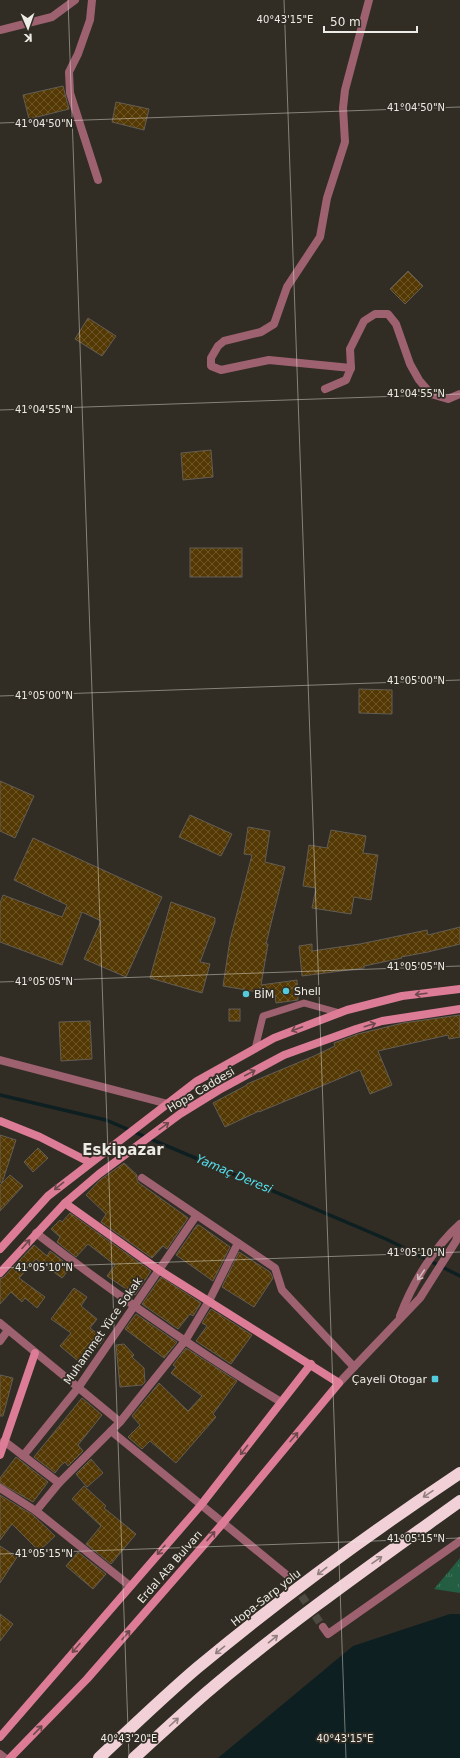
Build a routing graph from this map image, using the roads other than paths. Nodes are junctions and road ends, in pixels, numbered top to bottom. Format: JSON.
{"nodes":[{"id":1,"x":74,"y":0,"type":"edge"},
{"id":2,"x":92,"y":0,"type":"edge"},
{"id":3,"x":369,"y":0,"type":"edge"},
{"id":4,"x":0,"y":30,"type":"edge"},
{"id":5,"x":98,"y":180,"type":"dead end"},
{"id":6,"x":351,"y":368,"type":"junction"},
{"id":7,"x":325,"y":389,"type":"dead end"},
{"id":8,"x":460,"y":394,"type":"edge"},
{"id":9,"x":460,"y":989,"type":"edge"},
{"id":10,"x":460,"y":1009,"type":"edge"},
{"id":11,"x":340,"y":1013,"type":"junction"},
{"id":12,"x":255,"y":1049,"type":"junction"},
{"id":13,"x":0,"y":1060,"type":"edge"},
{"id":14,"x":168,"y":1104,"type":"junction"},
{"id":15,"x":0,"y":1121,"type":"edge"},
{"id":16,"x":89,"y":1162,"type":"junction"},
{"id":17,"x":142,"y":1178,"type":"dead end"},
{"id":18,"x":65,"y":1203,"type":"junction"},
{"id":19,"x":196,"y":1216,"type":"junction"},
{"id":20,"x":460,"y":1225,"type":"edge"},
{"id":21,"x":36,"y":1233,"type":"junction"},
{"id":22,"x":238,"y":1243,"type":"junction"},
{"id":23,"x":0,"y":1249,"type":"edge"},
{"id":24,"x":159,"y":1270,"type":"junction"},
{"id":25,"x":0,"y":1273,"type":"edge"},
{"id":26,"x":210,"y":1301,"type":"junction"},
{"id":27,"x":134,"y":1306,"type":"junction"},
{"id":28,"x":399,"y":1318,"type":"junction"},
{"id":29,"x":0,"y":1323,"type":"edge"},
{"id":30,"x":8,"y":1330,"type":"junction"},
{"id":31,"x":185,"y":1341,"type":"junction"},
{"id":32,"x":0,"y":1342,"type":"edge"},
{"id":33,"x":35,"y":1353,"type":"junction"},
{"id":34,"x":311,"y":1364,"type":"junction"},
{"id":35,"x":354,"y":1367,"type":"junction"},
{"id":36,"x":339,"y":1383,"type":"junction"},
{"id":37,"x":78,"y":1388,"type":"junction"},
{"id":38,"x":281,"y":1402,"type":"junction"},
{"id":39,"x":120,"y":1422,"type":"junction"},
{"id":40,"x":111,"y":1431,"type":"junction"},
{"id":41,"x":4,"y":1441,"type":"junction"},
{"id":42,"x":0,"y":1455,"type":"edge"},
{"id":43,"x":24,"y":1456,"type":"junction"},
{"id":44,"x":460,"y":1473,"type":"edge"},
{"id":45,"x":59,"y":1483,"type":"junction"},
{"id":46,"x":0,"y":1488,"type":"edge"},
{"id":47,"x":460,"y":1501,"type":"edge"},
{"id":48,"x":201,"y":1505,"type":"junction"},
{"id":49,"x":36,"y":1511,"type":"junction"},
{"id":50,"x":223,"y":1523,"type":"junction"},
{"id":51,"x":460,"y":1540,"type":"edge"},
{"id":52,"x":288,"y":1576,"type":"tunnel mouth"},
{"id":53,"x":130,"y":1586,"type":"junction"},
{"id":54,"x":323,"y":1627,"type":"dead end"},
{"id":55,"x":0,"y":1737,"type":"edge"},
{"id":56,"x":0,"y":1754,"type":"edge"},
{"id":57,"x":5,"y":1758,"type":"edge"},
{"id":58,"x":10,"y":1758,"type":"edge"},
{"id":59,"x":99,"y":1758,"type":"edge"},
{"id":60,"x":134,"y":1758,"type":"edge"}],
"edges":[{"from":1,"to":4,"type":"street"},
{"from":2,"to":5,"type":"street"},
{"from":3,"to":6,"type":"street"},
{"from":6,"to":7,"type":"street"},
{"from":6,"to":8,"type":"street"},
{"from":9,"to":11,"type":"street","name":"Hopa Caddesi","one_way":true},
{"from":18,"to":10,"type":"street","name":"Hopa Caddesi","one_way":true},
{"from":11,"to":12,"type":"street","name":"Hopa Caddesi","one_way":true},
{"from":11,"to":12,"type":"lane"},
{"from":12,"to":14,"type":"street","name":"Hopa Caddesi"},
{"from":13,"to":14,"type":"street"},
{"from":14,"to":16,"type":"street","name":"Hopa Caddesi"},
{"from":15,"to":16,"type":"street"},
{"from":16,"to":23,"type":"street","name":"Hopa Caddesi","one_way":true},
{"from":17,"to":19,"type":"street"},
{"from":18,"to":21,"type":"street","name":"Hopa Caddesi"},
{"from":18,"to":24,"type":"street"},
{"from":19,"to":22,"type":"street"},
{"from":19,"to":24,"type":"street","name":"Muhammet Yüce Sokak"},
{"from":20,"to":28,"type":"street","one_way":true},
{"from":20,"to":28,"type":"street"},
{"from":25,"to":21,"type":"street","name":"Hopa Caddesi","one_way":true},
{"from":21,"to":27,"type":"street"},
{"from":22,"to":26,"type":"street"},
{"from":22,"to":35,"type":"street"},
{"from":24,"to":26,"type":"street"},
{"from":24,"to":27,"type":"street","name":"Muhammet Yüce Sokak"},
{"from":26,"to":31,"type":"street"},
{"from":26,"to":34,"type":"street"},
{"from":27,"to":31,"type":"street"},
{"from":27,"to":37,"type":"street","name":"Muhammet Yüce Sokak"},
{"from":28,"to":35,"type":"street"},
{"from":29,"to":30,"type":"street"},
{"from":30,"to":32,"type":"street"},
{"from":30,"to":33,"type":"street"},
{"from":31,"to":38,"type":"street"},
{"from":31,"to":39,"type":"street"},
{"from":33,"to":37,"type":"street"},
{"from":33,"to":41,"type":"street"},
{"from":34,"to":36,"type":"street"},
{"from":34,"to":38,"type":"street","name":"Erdal Ata Bulvarı"},
{"from":35,"to":36,"type":"street"},
{"from":50,"to":36,"type":"street","name":"Erdal Ata Bulvarı","one_way":true},
{"from":37,"to":39,"type":"street"},
{"from":37,"to":43,"type":"street","name":"Muhammet Yüce Sokak"},
{"from":38,"to":48,"type":"street","name":"Erdal Ata Bulvarı","one_way":true},
{"from":39,"to":40,"type":"street"},
{"from":40,"to":45,"type":"street"},
{"from":40,"to":48,"type":"street"},
{"from":41,"to":42,"type":"street"},
{"from":41,"to":43,"type":"street"},
{"from":43,"to":45,"type":"street"},
{"from":44,"to":59,"type":"highway","name":"Hopa-Sarp yolu","one_way":true},
{"from":45,"to":49,"type":"street"},
{"from":46,"to":49,"type":"street"},
{"from":60,"to":47,"type":"highway","one_way":true},
{"from":48,"to":50,"type":"street"},
{"from":48,"to":53,"type":"street","name":"Erdal Ata Bulvarı","one_way":true},
{"from":49,"to":53,"type":"street"},
{"from":50,"to":52,"type":"street"},
{"from":58,"to":50,"type":"street","name":"Erdal Ata Bulvarı","one_way":true},
{"from":51,"to":54,"type":"street"},
{"from":53,"to":55,"type":"street","name":"Erdal Ata Bulvarı","one_way":true},
{"from":56,"to":57,"type":"street"}]}
